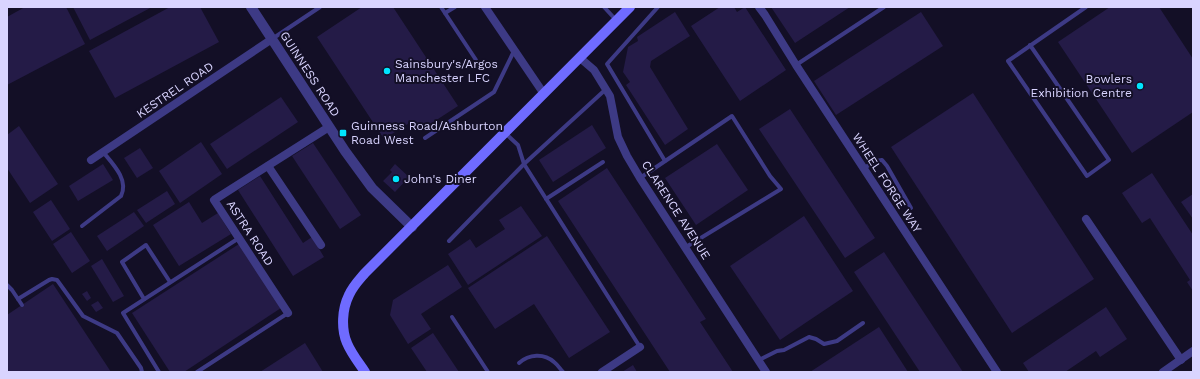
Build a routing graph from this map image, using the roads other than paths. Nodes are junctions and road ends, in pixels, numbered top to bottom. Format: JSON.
{"nodes":[{"id":1,"x":251,"y":7,"type":"edge"},
{"id":2,"x":320,"y":7,"type":"edge"},
{"id":3,"x":441,"y":7,"type":"edge"},
{"id":4,"x":454,"y":7,"type":"edge"},
{"id":5,"x":485,"y":7,"type":"edge"},
{"id":6,"x":604,"y":7,"type":"edge"},
{"id":7,"x":630,"y":7,"type":"edge"},
{"id":8,"x":658,"y":7,"type":"edge"},
{"id":9,"x":759,"y":7,"type":"edge"},
{"id":10,"x":884,"y":7,"type":"edge"},
{"id":11,"x":1086,"y":7,"type":"edge"},
{"id":12,"x":445,"y":13,"type":"junction"},
{"id":13,"x":617,"y":20,"type":"junction"},
{"id":14,"x":272,"y":39,"type":"junction"},
{"id":15,"x":1030,"y":45,"type":"junction"},
{"id":16,"x":514,"y":51,"type":"junction"},
{"id":17,"x":580,"y":58,"type":"junction"},
{"id":18,"x":476,"y":60,"type":"dead end"},
{"id":19,"x":796,"y":65,"type":"junction"},
{"id":20,"x":605,"y":90,"type":"junction"},
{"id":21,"x":544,"y":94,"type":"junction"},
{"id":22,"x":329,"y":127,"type":"junction"},
{"id":23,"x":505,"y":133,"type":"junction"},
{"id":24,"x":425,"y":138,"type":"dead end"},
{"id":25,"x":103,"y":152,"type":"junction"},
{"id":26,"x":90,"y":160,"type":"dead end"},
{"id":27,"x":665,"y":161,"type":"junction"},
{"id":28,"x":603,"y":162,"type":"dead end"},
{"id":29,"x":524,"y":164,"type":"junction"},
{"id":30,"x":268,"y":166,"type":"junction"},
{"id":31,"x":864,"y":168,"type":"junction"},
{"id":32,"x":640,"y":178,"type":"junction"},
{"id":33,"x":546,"y":199,"type":"junction"},
{"id":34,"x":911,"y":208,"type":"dead end"},
{"id":35,"x":1086,"y":219,"type":"dead end"},
{"id":36,"x":82,"y":226,"type":"dead end"},
{"id":37,"x":412,"y":227,"type":"junction"},
{"id":38,"x":239,"y":238,"type":"junction"},
{"id":39,"x":449,"y":241,"type":"dead end"},
{"id":40,"x":321,"y":245,"type":"dead end"},
{"id":41,"x":686,"y":248,"type":"junction"},
{"id":42,"x":170,"y":282,"type":"junction"},
{"id":43,"x":7,"y":285,"type":"edge"},
{"id":44,"x":18,"y":299,"type":"junction"},
{"id":45,"x":144,"y":299,"type":"junction"},
{"id":46,"x":22,"y":304,"type":"dead end"},
{"id":47,"x":288,"y":314,"type":"joint"},
{"id":48,"x":452,"y":317,"type":"dead end"},
{"id":49,"x":863,"y":323,"type":"dead end"},
{"id":50,"x":640,"y":347,"type":"joint"},
{"id":51,"x":1193,"y":351,"type":"edge"},
{"id":52,"x":1181,"y":360,"type":"junction"},
{"id":53,"x":758,"y":361,"type":"junction"},
{"id":54,"x":519,"y":363,"type":"dead end"},
{"id":55,"x":142,"y":372,"type":"edge"},
{"id":56,"x":159,"y":372,"type":"edge"},
{"id":57,"x":197,"y":372,"type":"edge"},
{"id":58,"x":365,"y":372,"type":"edge"},
{"id":59,"x":488,"y":372,"type":"edge"},
{"id":60,"x":563,"y":372,"type":"edge"},
{"id":61,"x":602,"y":372,"type":"edge"},
{"id":62,"x":766,"y":372,"type":"edge"},
{"id":63,"x":997,"y":372,"type":"edge"},
{"id":64,"x":1163,"y":372,"type":"edge"}],
"edges":[{"from":1,"to":14,"type":"street","name":"GUINNESS ROAD"},
{"from":2,"to":14,"type":"lane"},
{"from":3,"to":12,"type":"lane"},
{"from":4,"to":12,"type":"lane"},
{"from":5,"to":16,"type":"street"},
{"from":6,"to":13,"type":"lane"},
{"from":7,"to":13,"type":"main road"},
{"from":8,"to":27,"type":"lane"},
{"from":9,"to":19,"type":"street","name":"WHEEL FORGE WAY"},
{"from":10,"to":19,"type":"lane"},
{"from":11,"to":15,"type":"lane"},
{"from":12,"to":18,"type":"lane"},
{"from":13,"to":17,"type":"main road"},
{"from":14,"to":22,"type":"street","name":"GUINNESS ROAD"},
{"from":14,"to":25,"type":"street","name":"KESTREL ROAD"},
{"from":15,"to":15,"type":"lane"},
{"from":16,"to":21,"type":"street"},
{"from":16,"to":24,"type":"lane"},
{"from":17,"to":20,"type":"street","name":"CLARENCE AVENUE"},
{"from":17,"to":21,"type":"main road"},
{"from":19,"to":31,"type":"street","name":"WHEEL FORGE WAY"},
{"from":20,"to":29,"type":"lane"},
{"from":20,"to":32,"type":"street","name":"CLARENCE AVENUE"},
{"from":21,"to":23,"type":"main road"},
{"from":22,"to":30,"type":"street","name":"ASTRA ROAD"},
{"from":22,"to":37,"type":"street","name":"GUINNESS ROAD"},
{"from":23,"to":29,"type":"lane"},
{"from":23,"to":37,"type":"main road"},
{"from":25,"to":26,"type":"street","name":"KESTREL ROAD"},
{"from":25,"to":36,"type":"lane"},
{"from":27,"to":32,"type":"lane"},
{"from":27,"to":41,"type":"lane"},
{"from":28,"to":33,"type":"lane"},
{"from":29,"to":33,"type":"lane"},
{"from":29,"to":39,"type":"lane"},
{"from":30,"to":38,"type":"street","name":"ASTRA ROAD"},
{"from":30,"to":40,"type":"street"},
{"from":31,"to":34,"type":"lane"},
{"from":31,"to":63,"type":"street","name":"WHEEL FORGE WAY"},
{"from":32,"to":41,"type":"street","name":"CLARENCE AVENUE"},
{"from":33,"to":50,"type":"lane"},
{"from":35,"to":52,"type":"street"},
{"from":37,"to":58,"type":"main road"},
{"from":38,"to":42,"type":"lane"},
{"from":38,"to":47,"type":"street","name":"ASTRA ROAD"},
{"from":41,"to":53,"type":"street","name":"CLARENCE AVENUE"},
{"from":42,"to":45,"type":"lane"},
{"from":42,"to":45,"type":"lane"},
{"from":43,"to":44,"type":"lane"},
{"from":44,"to":46,"type":"lane"},
{"from":44,"to":55,"type":"lane"},
{"from":45,"to":56,"type":"lane"},
{"from":47,"to":57,"type":"lane"},
{"from":48,"to":59,"type":"lane"},
{"from":49,"to":53,"type":"lane"},
{"from":50,"to":61,"type":"street"},
{"from":51,"to":52,"type":"street"},
{"from":52,"to":64,"type":"street"},
{"from":53,"to":62,"type":"street","name":"CLARENCE AVENUE"},
{"from":54,"to":60,"type":"lane"}]}
